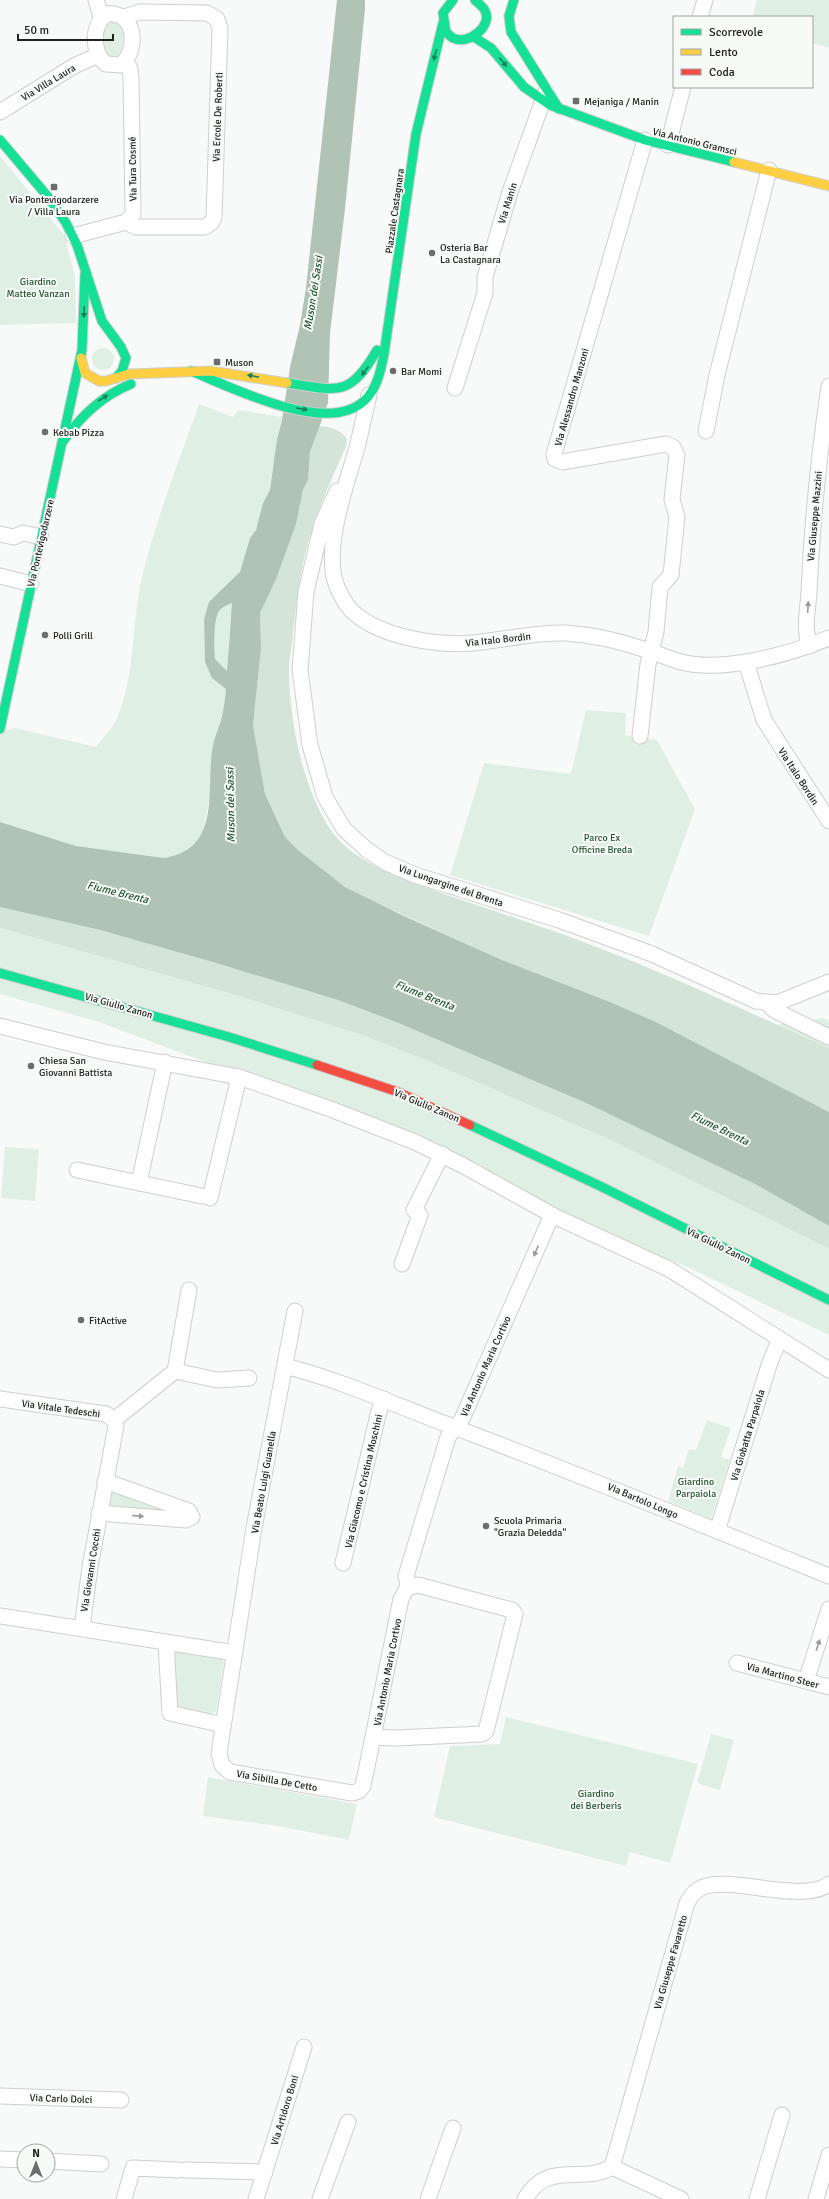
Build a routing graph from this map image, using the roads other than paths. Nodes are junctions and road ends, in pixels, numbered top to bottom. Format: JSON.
{"nodes":[{"id":1,"x":96,"y":0,"type":"edge"},
{"id":2,"x":437,"y":0,"type":"edge"},
{"id":3,"x":453,"y":0,"type":"edge"},
{"id":4,"x":513,"y":0,"type":"edge"},
{"id":5,"x":705,"y":0,"type":"edge"},
{"id":6,"x":476,"y":1,"type":"edge"},
{"id":7,"x":493,"y":1,"type":"edge"},
{"id":8,"x":700,"y":16,"type":"edge"},
{"id":9,"x":124,"y":17,"type":"junction"},
{"id":10,"x":102,"y":18,"type":"junction"},
{"id":11,"x":443,"y":19,"type":"junction"},
{"id":12,"x":485,"y":23,"type":"junction"},
{"id":13,"x":493,"y":31,"type":"dead end"},
{"id":14,"x":474,"y":37,"type":"junction"},
{"id":15,"x":463,"y":40,"type":"junction"},
{"id":16,"x":507,"y":42,"type":"dead end"},
{"id":17,"x":453,"y":51,"type":"dead end"},
{"id":18,"x":98,"y":55,"type":"junction"},
{"id":19,"x":126,"y":61,"type":"junction"},
{"id":20,"x":444,"y":63,"type":"dead end"},
{"id":21,"x":534,"y":69,"type":"junction"},
{"id":22,"x":427,"y":87,"type":"junction"},
{"id":23,"x":683,"y":88,"type":"edge"},
{"id":24,"x":545,"y":96,"type":"junction"},
{"id":25,"x":558,"y":109,"type":"junction"},
{"id":26,"x":0,"y":112,"type":"edge"},
{"id":27,"x":0,"y":140,"type":"edge"},
{"id":28,"x":645,"y":140,"type":"junction"},
{"id":29,"x":668,"y":145,"type":"junction"},
{"id":30,"x":769,"y":170,"type":"junction"},
{"id":31,"x":829,"y":186,"type":"edge"},
{"id":32,"x":126,"y":222,"type":"junction"},
{"id":33,"x":73,"y":236,"type":"junction"},
{"id":34,"x":85,"y":274,"type":"junction"},
{"id":35,"x":103,"y":336,"type":"dead end"},
{"id":36,"x":385,"y":339,"type":"junction"},
{"id":37,"x":90,"y":340,"type":"dead end"},
{"id":38,"x":116,"y":340,"type":"junction"},
{"id":39,"x":125,"y":353,"type":"junction"},
{"id":40,"x":81,"y":354,"type":"junction"},
{"id":41,"x":165,"y":372,"type":"junction"},
{"id":42,"x":191,"y":372,"type":"junction"},
{"id":43,"x":116,"y":378,"type":"junction"},
{"id":44,"x":106,"y":381,"type":"junction"},
{"id":45,"x":214,"y":381,"type":"junction"},
{"id":46,"x":829,"y":386,"type":"edge"},
{"id":47,"x":455,"y":388,"type":"dead end"},
{"id":48,"x":334,"y":390,"type":"joint"},
{"id":49,"x":94,"y":392,"type":"dead end"},
{"id":50,"x":369,"y":394,"type":"junction"},
{"id":51,"x":86,"y":401,"type":"dead end"},
{"id":52,"x":337,"y":413,"type":"junction"},
{"id":53,"x":75,"y":424,"type":"junction"},
{"id":54,"x":361,"y":426,"type":"junction"},
{"id":55,"x":706,"y":431,"type":"dead end"},
{"id":56,"x":63,"y":441,"type":"junction"},
{"id":57,"x":825,"y":444,"type":"edge"},
{"id":58,"x":344,"y":491,"type":"junction"},
{"id":59,"x":0,"y":534,"type":"edge"},
{"id":60,"x":41,"y":537,"type":"junction"},
{"id":61,"x":0,"y":576,"type":"edge"},
{"id":62,"x":31,"y":584,"type":"junction"},
{"id":63,"x":829,"y":638,"type":"edge"},
{"id":64,"x":810,"y":646,"type":"junction"},
{"id":65,"x":651,"y":651,"type":"junction"},
{"id":66,"x":746,"y":662,"type":"junction"},
{"id":67,"x":0,"y":729,"type":"edge"},
{"id":68,"x":640,"y":736,"type":"dead end"},
{"id":69,"x":829,"y":821,"type":"edge"},
{"id":70,"x":0,"y":973,"type":"edge"},
{"id":71,"x":829,"y":982,"type":"edge"},
{"id":72,"x":767,"y":1003,"type":"junction"},
{"id":73,"x":0,"y":1027,"type":"edge"},
{"id":74,"x":829,"y":1037,"type":"edge"},
{"id":75,"x":165,"y":1062,"type":"junction"},
{"id":76,"x":239,"y":1077,"type":"junction"},
{"id":77,"x":442,"y":1154,"type":"junction"},
{"id":78,"x":77,"y":1170,"type":"dead end"},
{"id":79,"x":139,"y":1182,"type":"junction"},
{"id":80,"x":552,"y":1215,"type":"junction"},
{"id":81,"x":402,"y":1264,"type":"dead end"},
{"id":82,"x":189,"y":1290,"type":"dead end"},
{"id":83,"x":829,"y":1300,"type":"edge"},
{"id":84,"x":295,"y":1311,"type":"dead end"},
{"id":85,"x":779,"y":1340,"type":"junction"},
{"id":86,"x":285,"y":1366,"type":"junction"},
{"id":87,"x":175,"y":1370,"type":"junction"},
{"id":88,"x":829,"y":1370,"type":"edge"},
{"id":89,"x":249,"y":1378,"type":"dead end"},
{"id":90,"x":0,"y":1399,"type":"edge"},
{"id":91,"x":384,"y":1399,"type":"junction"},
{"id":92,"x":114,"y":1420,"type":"junction"},
{"id":93,"x":455,"y":1428,"type":"junction"},
{"id":94,"x":105,"y":1481,"type":"junction"},
{"id":95,"x":99,"y":1513,"type":"junction"},
{"id":96,"x":717,"y":1531,"type":"junction"},
{"id":97,"x":343,"y":1563,"type":"dead end"},
{"id":98,"x":829,"y":1576,"type":"edge"},
{"id":99,"x":410,"y":1587,"type":"junction"},
{"id":100,"x":829,"y":1609,"type":"edge"},
{"id":101,"x":0,"y":1616,"type":"edge"},
{"id":102,"x":82,"y":1628,"type":"junction"},
{"id":103,"x":166,"y":1643,"type":"junction"},
{"id":104,"x":235,"y":1653,"type":"junction"},
{"id":105,"x":738,"y":1663,"type":"dead end"},
{"id":106,"x":806,"y":1681,"type":"junction"},
{"id":107,"x":829,"y":1687,"type":"edge"},
{"id":108,"x":223,"y":1725,"type":"junction"},
{"id":109,"x":374,"y":1737,"type":"junction"},
{"id":110,"x":352,"y":1793,"type":"joint"},
{"id":111,"x":829,"y":1884,"type":"edge"},
{"id":112,"x":304,"y":2047,"type":"dead end"},
{"id":113,"x":0,"y":2096,"type":"edge"},
{"id":114,"x":121,"y":2100,"type":"dead end"},
{"id":115,"x":782,"y":2115,"type":"dead end"},
{"id":116,"x":348,"y":2122,"type":"dead end"},
{"id":117,"x":453,"y":2128,"type":"dead end"},
{"id":118,"x":829,"y":2155,"type":"edge"},
{"id":119,"x":0,"y":2159,"type":"edge"},
{"id":120,"x":16,"y":2160,"type":"edge"},
{"id":121,"x":56,"y":2161,"type":"edge"},
{"id":122,"x":101,"y":2164,"type":"dead end"},
{"id":123,"x":612,"y":2167,"type":"junction"},
{"id":124,"x":265,"y":2172,"type":"junction"},
{"id":125,"x":124,"y":2199,"type":"edge"},
{"id":126,"x":256,"y":2199,"type":"edge"},
{"id":127,"x":320,"y":2199,"type":"edge"},
{"id":128,"x":428,"y":2199,"type":"edge"},
{"id":129,"x":525,"y":2199,"type":"edge"},
{"id":130,"x":681,"y":2199,"type":"edge"},
{"id":131,"x":757,"y":2199,"type":"edge"},
{"id":132,"x":816,"y":2199,"type":"edge"}],
"edges":[{"from":1,"to":10,"type":"street"},
{"from":2,"to":11,"type":"main road"},
{"from":3,"to":11,"type":"main road"},
{"from":4,"to":12,"type":"main road"},
{"from":4,"to":21,"type":"main road","name":"Via Antonio Gramsci"},
{"from":5,"to":8,"type":"street"},
{"from":6,"to":7,"type":"main road"},
{"from":6,"to":12,"type":"main road"},
{"from":9,"to":10,"type":"street"},
{"from":9,"to":19,"type":"street"},
{"from":9,"to":32,"type":"street","name":"Via Ercole De Roberti"},
{"from":10,"to":18,"type":"street"},
{"from":11,"to":15,"type":"main road"},
{"from":11,"to":22,"type":"main road","name":"Piazzale Castagnara","one_way":true},
{"from":12,"to":13,"type":"main road"},
{"from":12,"to":14,"type":"main road"},
{"from":14,"to":15,"type":"main road"},
{"from":14,"to":24,"type":"main road","name":"Via Antonio Gramsci","one_way":true},
{"from":15,"to":17,"type":"main road"},
{"from":16,"to":21,"type":"main road","name":"Via Antonio Gramsci"},
{"from":18,"to":19,"type":"street"},
{"from":18,"to":26,"type":"street","name":"Via Villa Laura"},
{"from":19,"to":32,"type":"street","name":"Via Tura Cosmé"},
{"from":20,"to":22,"type":"main road","name":"Piazzale Castagnara"},
{"from":21,"to":24,"type":"main road","name":"Via Antonio Gramsci"},
{"from":22,"to":36,"type":"main road","name":"Piazzale Castagnara"},
{"from":23,"to":29,"type":"street"},
{"from":24,"to":25,"type":"main road","name":"Via Antonio Gramsci"},
{"from":24,"to":25,"type":"main road","name":"Via Antonio Gramsci"},
{"from":24,"to":47,"type":"street","name":"Via Manin"},
{"from":25,"to":28,"type":"main road","name":"Via Antonio Gramsci"},
{"from":27,"to":33,"type":"main road","name":"Via Pontevigodarzere"},
{"from":28,"to":29,"type":"main road","name":"Via Antonio Gramsci"},
{"from":28,"to":65,"type":"street","name":"Via Alessandro Manzoni"},
{"from":29,"to":30,"type":"main road","name":"Via Antonio Gramsci"},
{"from":30,"to":31,"type":"main road","name":"Via Antonio Gramsci"},
{"from":30,"to":55,"type":"street"},
{"from":32,"to":33,"type":"street"},
{"from":33,"to":34,"type":"main road","name":"Via Pontevigodarzere"},
{"from":34,"to":38,"type":"main road","name":"Via Pontevigodarzere"},
{"from":34,"to":40,"type":"main road","name":"Via Pontevigodarzere","one_way":true},
{"from":35,"to":38,"type":"main road"},
{"from":36,"to":48,"type":"main road","name":"Piazzale Castagnara","one_way":true},
{"from":36,"to":50,"type":"main road","name":"Piazzale Castagnara"},
{"from":37,"to":40,"type":"main road","name":"Via Pontevigodarzere"},
{"from":38,"to":39,"type":"main road","name":"Via Pontevigodarzere"},
{"from":39,"to":41,"type":"main road","name":"Via Pontevigodarzere"},
{"from":39,"to":43,"type":"main road"},
{"from":40,"to":44,"type":"main road","name":"Via Pontevigodarzere"},
{"from":40,"to":56,"type":"main road","name":"Via Pontevigodarzere"},
{"from":41,"to":42,"type":"main road","name":"Via Pontevigodarzere"},
{"from":41,"to":43,"type":"main road","name":"Via Pontevigodarzere"},
{"from":42,"to":45,"type":"main road","name":"Via Pontevigodarzere"},
{"from":48,"to":42,"type":"main road","name":"Via Pontevigodarzere","one_way":true},
{"from":43,"to":44,"type":"main road","name":"Via Pontevigodarzere"},
{"from":44,"to":49,"type":"main road","name":"Via Pontevigodarzere"},
{"from":45,"to":52,"type":"main road","name":"Via Pontevigodarzere","one_way":true},
{"from":53,"to":45,"type":"main road","one_way":true},
{"from":46,"to":57,"type":"street","name":"Via Giuseppe Mazzini"},
{"from":50,"to":52,"type":"main road","name":"Piazzale Castagnara"},
{"from":50,"to":54,"type":"street","name":"Via Italo Bordin"},
{"from":51,"to":53,"type":"main road"},
{"from":52,"to":54,"type":"street"},
{"from":53,"to":56,"type":"main road"},
{"from":54,"to":58,"type":"street","name":"Via Italo Bordin"},
{"from":56,"to":60,"type":"main road","name":"Via Pontevigodarzere"},
{"from":64,"to":57,"type":"street","name":"Via Giuseppe Mazzini","one_way":true},
{"from":58,"to":65,"type":"street","name":"Via Italo Bordin"},
{"from":58,"to":72,"type":"street","name":"Via Lungargine del Brenta"},
{"from":59,"to":60,"type":"street"},
{"from":60,"to":62,"type":"main road","name":"Via Pontevigodarzere"},
{"from":61,"to":62,"type":"street"},
{"from":62,"to":67,"type":"main road","name":"Via Pontevigodarzere"},
{"from":63,"to":64,"type":"street","name":"Via Italo Bordin"},
{"from":64,"to":66,"type":"street","name":"Via Italo Bordin"},
{"from":65,"to":66,"type":"street","name":"Via Italo Bordin"},
{"from":65,"to":68,"type":"street","name":"Via Alessandro Manzoni"},
{"from":66,"to":69,"type":"street","name":"Via Italo Bordin"},
{"from":70,"to":83,"type":"main road","name":"Via Giulio Zanon"},
{"from":71,"to":72,"type":"street"},
{"from":72,"to":74,"type":"street"},
{"from":73,"to":75,"type":"street"},
{"from":75,"to":76,"type":"street"},
{"from":75,"to":79,"type":"street"},
{"from":76,"to":77,"type":"street"},
{"from":76,"to":79,"type":"street"},
{"from":77,"to":80,"type":"street"},
{"from":77,"to":81,"type":"street"},
{"from":78,"to":79,"type":"street"},
{"from":80,"to":85,"type":"street"},
{"from":80,"to":93,"type":"street","name":"Via Antonio Maria Cortivo","one_way":true},
{"from":82,"to":87,"type":"street"},
{"from":84,"to":86,"type":"street","name":"Via Beato Luigi Guanella"},
{"from":85,"to":88,"type":"street"},
{"from":85,"to":96,"type":"street","name":"Via Giobatta Parpaiola"},
{"from":86,"to":91,"type":"street"},
{"from":86,"to":104,"type":"street","name":"Via Beato Luigi Guanella"},
{"from":87,"to":89,"type":"street"},
{"from":87,"to":92,"type":"street","name":"Via Vitale Tedeschi"},
{"from":90,"to":92,"type":"street","name":"Via Vitale Tedeschi"},
{"from":91,"to":93,"type":"street"},
{"from":91,"to":97,"type":"street","name":"Via Giacomo e Cristina Moschini"},
{"from":92,"to":94,"type":"street","name":"Via Giovanni Cocchi"},
{"from":93,"to":96,"type":"street","name":"Via Bartolo Longo"},
{"from":93,"to":99,"type":"street","name":"Via Antonio Maria Cortivo"},
{"from":94,"to":95,"type":"street","name":"Via Giovanni Cocchi"},
{"from":95,"to":94,"type":"street","one_way":true},
{"from":95,"to":102,"type":"street","name":"Via Giovanni Cocchi"},
{"from":96,"to":98,"type":"street","name":"Via Bartolo Longo"},
{"from":99,"to":109,"type":"street","name":"Via Antonio Maria Cortivo"},
{"from":99,"to":109,"type":"street","name":"Via Antonio Maria Cortivo"},
{"from":106,"to":100,"type":"street","one_way":true},
{"from":101,"to":102,"type":"street"},
{"from":102,"to":103,"type":"street"},
{"from":103,"to":104,"type":"street"},
{"from":103,"to":108,"type":"street"},
{"from":104,"to":108,"type":"street","name":"Via Sibilla De Cetto"},
{"from":105,"to":106,"type":"street","name":"Via Martino Steer"},
{"from":106,"to":107,"type":"street","name":"Via Martino Steer"},
{"from":108,"to":110,"type":"street","name":"Via Sibilla De Cetto"},
{"from":109,"to":110,"type":"street","name":"Via Antonio Maria Cortivo"},
{"from":111,"to":123,"type":"street","name":"Via Giuseppe Favaretto"},
{"from":112,"to":124,"type":"street","name":"Via Artidoro Boni"},
{"from":113,"to":114,"type":"street","name":"Via Carlo Dolci"},
{"from":115,"to":131,"type":"street"},
{"from":116,"to":127,"type":"street"},
{"from":117,"to":128,"type":"street"},
{"from":118,"to":132,"type":"street"},
{"from":119,"to":120,"type":"street"},
{"from":121,"to":122,"type":"street"},
{"from":123,"to":129,"type":"street"},
{"from":123,"to":130,"type":"street"},
{"from":124,"to":125,"type":"street"},
{"from":124,"to":126,"type":"street","name":"Via Artidoro Boni"}]}
